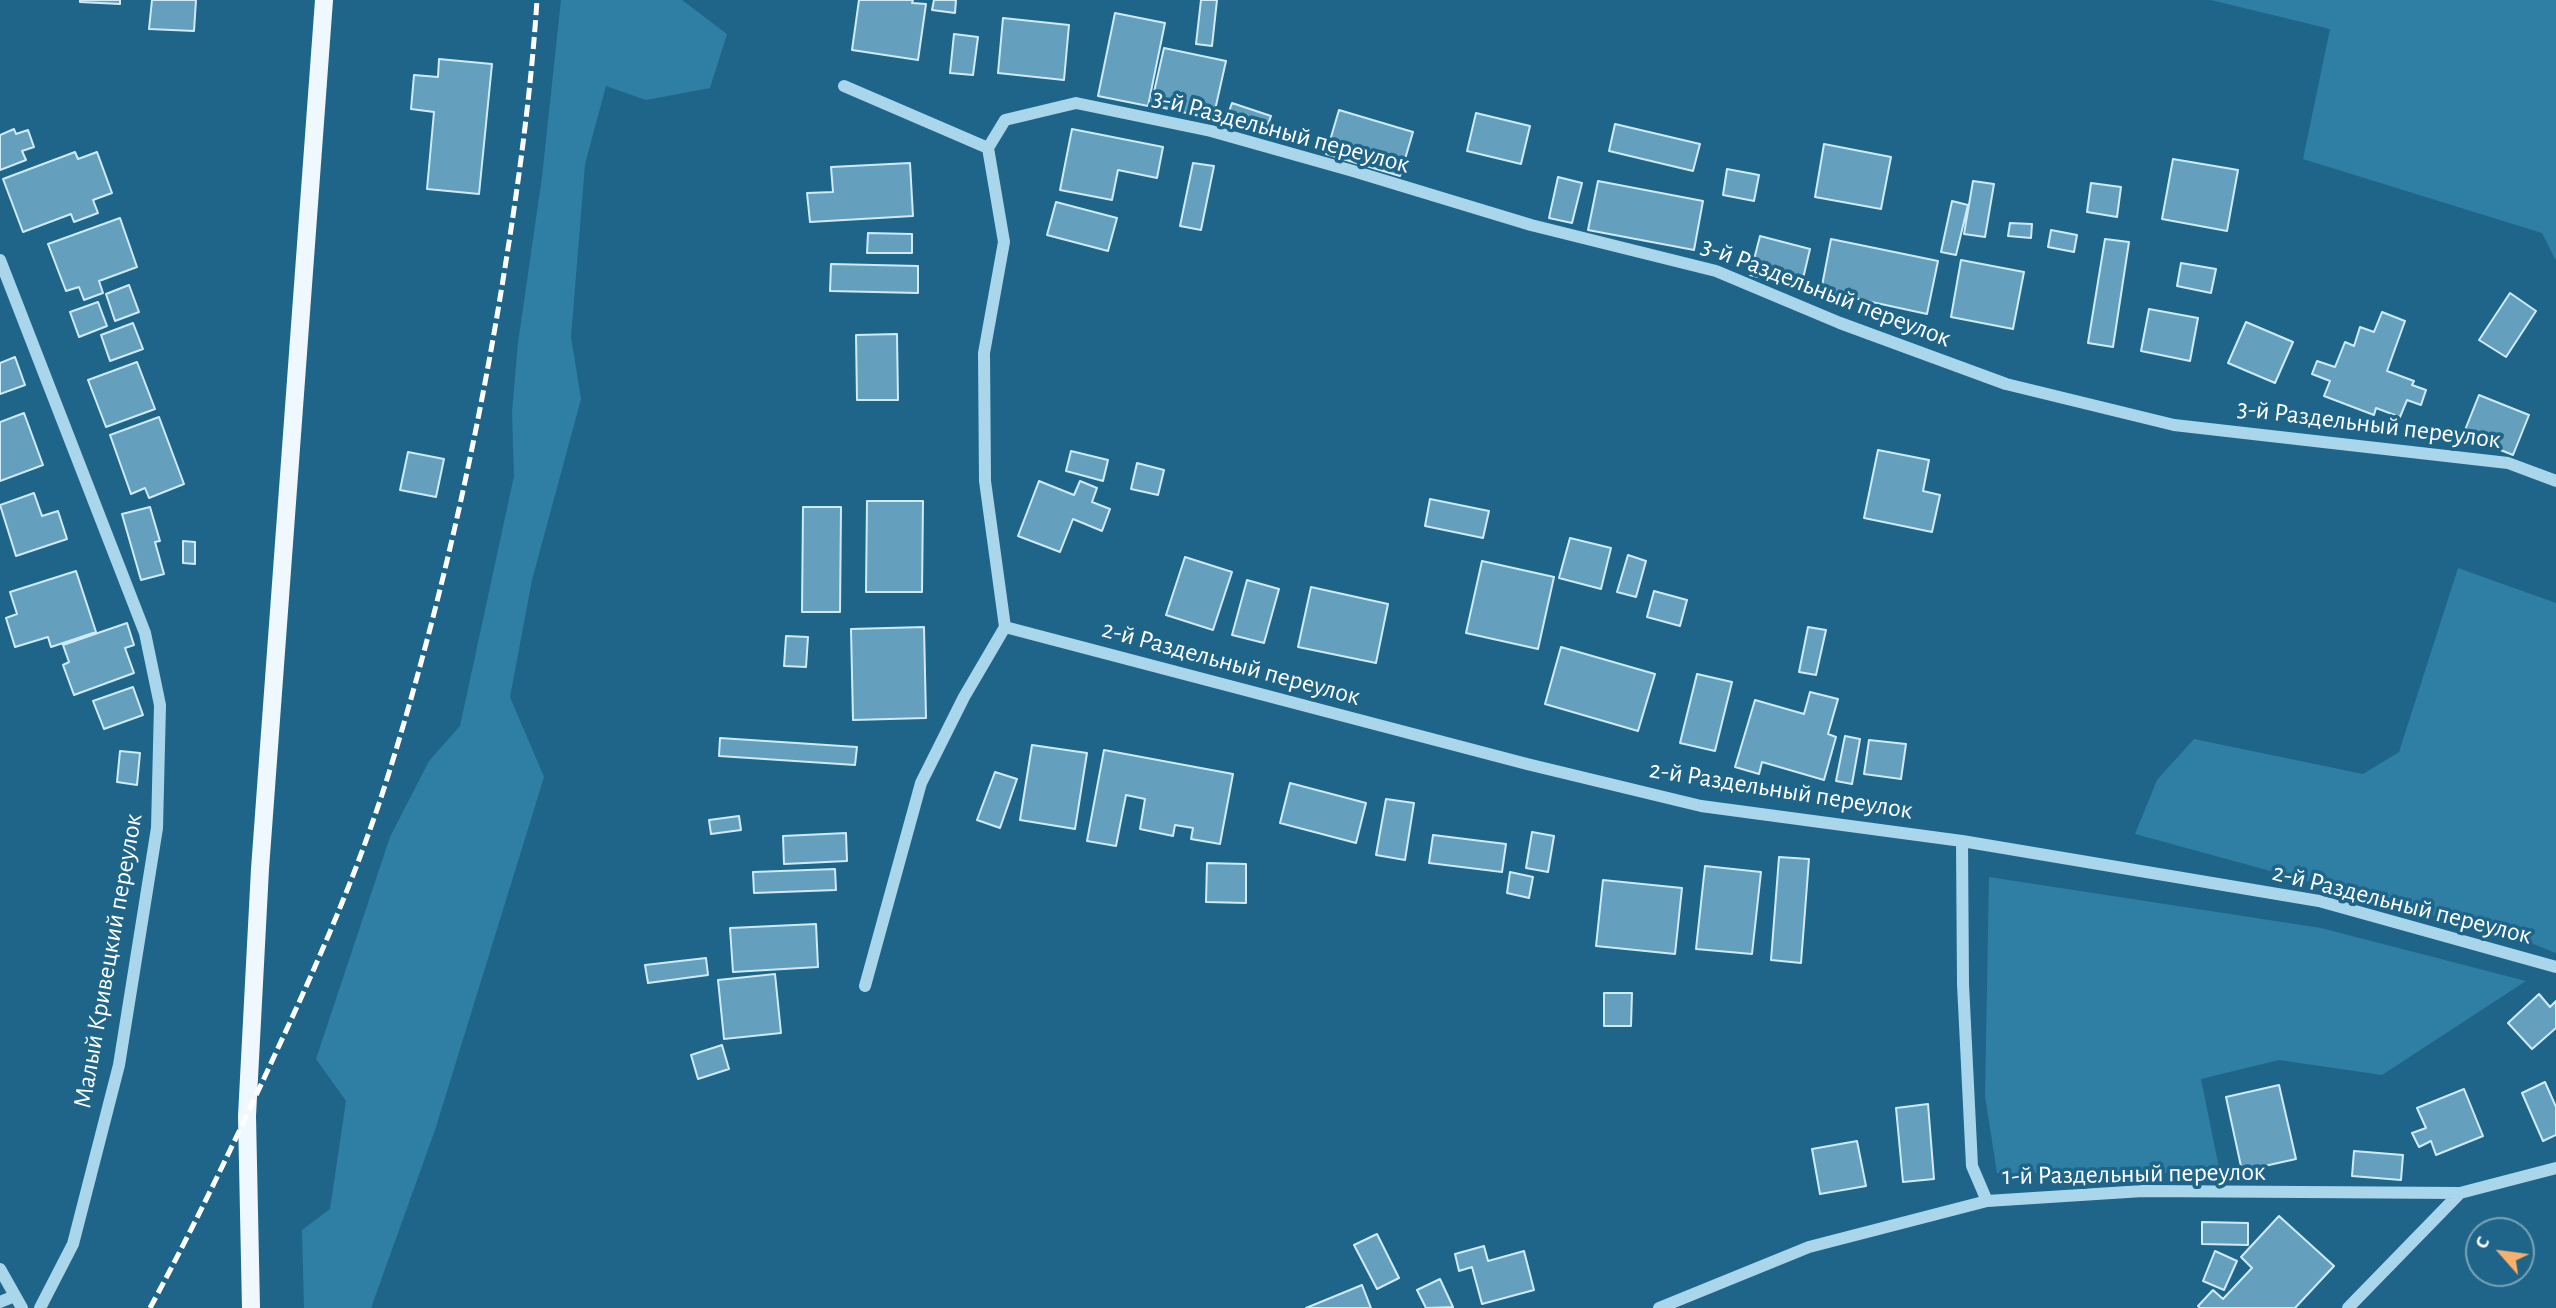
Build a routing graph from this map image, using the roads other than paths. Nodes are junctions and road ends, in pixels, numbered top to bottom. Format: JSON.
{"nodes":[{"id":1,"x":324,"y":0,"type":"edge"},
{"id":2,"x":844,"y":86,"type":"dead end"},
{"id":3,"x":988,"y":148,"type":"junction"},
{"id":4,"x":0,"y":260,"type":"edge"},
{"id":5,"x":2556,"y":481,"type":"edge"},
{"id":6,"x":1005,"y":627,"type":"junction"},
{"id":7,"x":1962,"y":841,"type":"junction"},
{"id":8,"x":2556,"y":967,"type":"edge"},
{"id":9,"x":865,"y":986,"type":"dead end"},
{"id":10,"x":2556,"y":1168,"type":"edge"},
{"id":11,"x":2460,"y":1193,"type":"junction"},
{"id":12,"x":1987,"y":1201,"type":"junction"},
{"id":13,"x":0,"y":1269,"type":"edge"},
{"id":14,"x":0,"y":1302,"type":"edge"},
{"id":15,"x":19,"y":1302,"type":"edge"},
{"id":16,"x":40,"y":1308,"type":"edge"},
{"id":17,"x":251,"y":1308,"type":"edge"},
{"id":18,"x":1660,"y":1308,"type":"edge"},
{"id":19,"x":2348,"y":1308,"type":"edge"}],
"edges":[{"from":1,"to":17,"type":"main road"},
{"from":2,"to":3,"type":"street"},
{"from":3,"to":5,"type":"street","name":"3-й Раздельный переулок"},
{"from":3,"to":6,"type":"street"},
{"from":4,"to":16,"type":"street","name":"Малый Кривецкий переулок"},
{"from":6,"to":7,"type":"street","name":"2-й Раздельный переулок"},
{"from":6,"to":9,"type":"street"},
{"from":7,"to":8,"type":"street","name":"2-й Раздельный переулок"},
{"from":7,"to":12,"type":"street"},
{"from":10,"to":11,"type":"street","name":"1-й Раздельный переулок"},
{"from":11,"to":12,"type":"street","name":"1-й Раздельный переулок"},
{"from":11,"to":19,"type":"street"},
{"from":12,"to":18,"type":"street","name":"1-й Раздельный переулок"},
{"from":13,"to":15,"type":"street"},
{"from":14,"to":15,"type":"street"}]}
